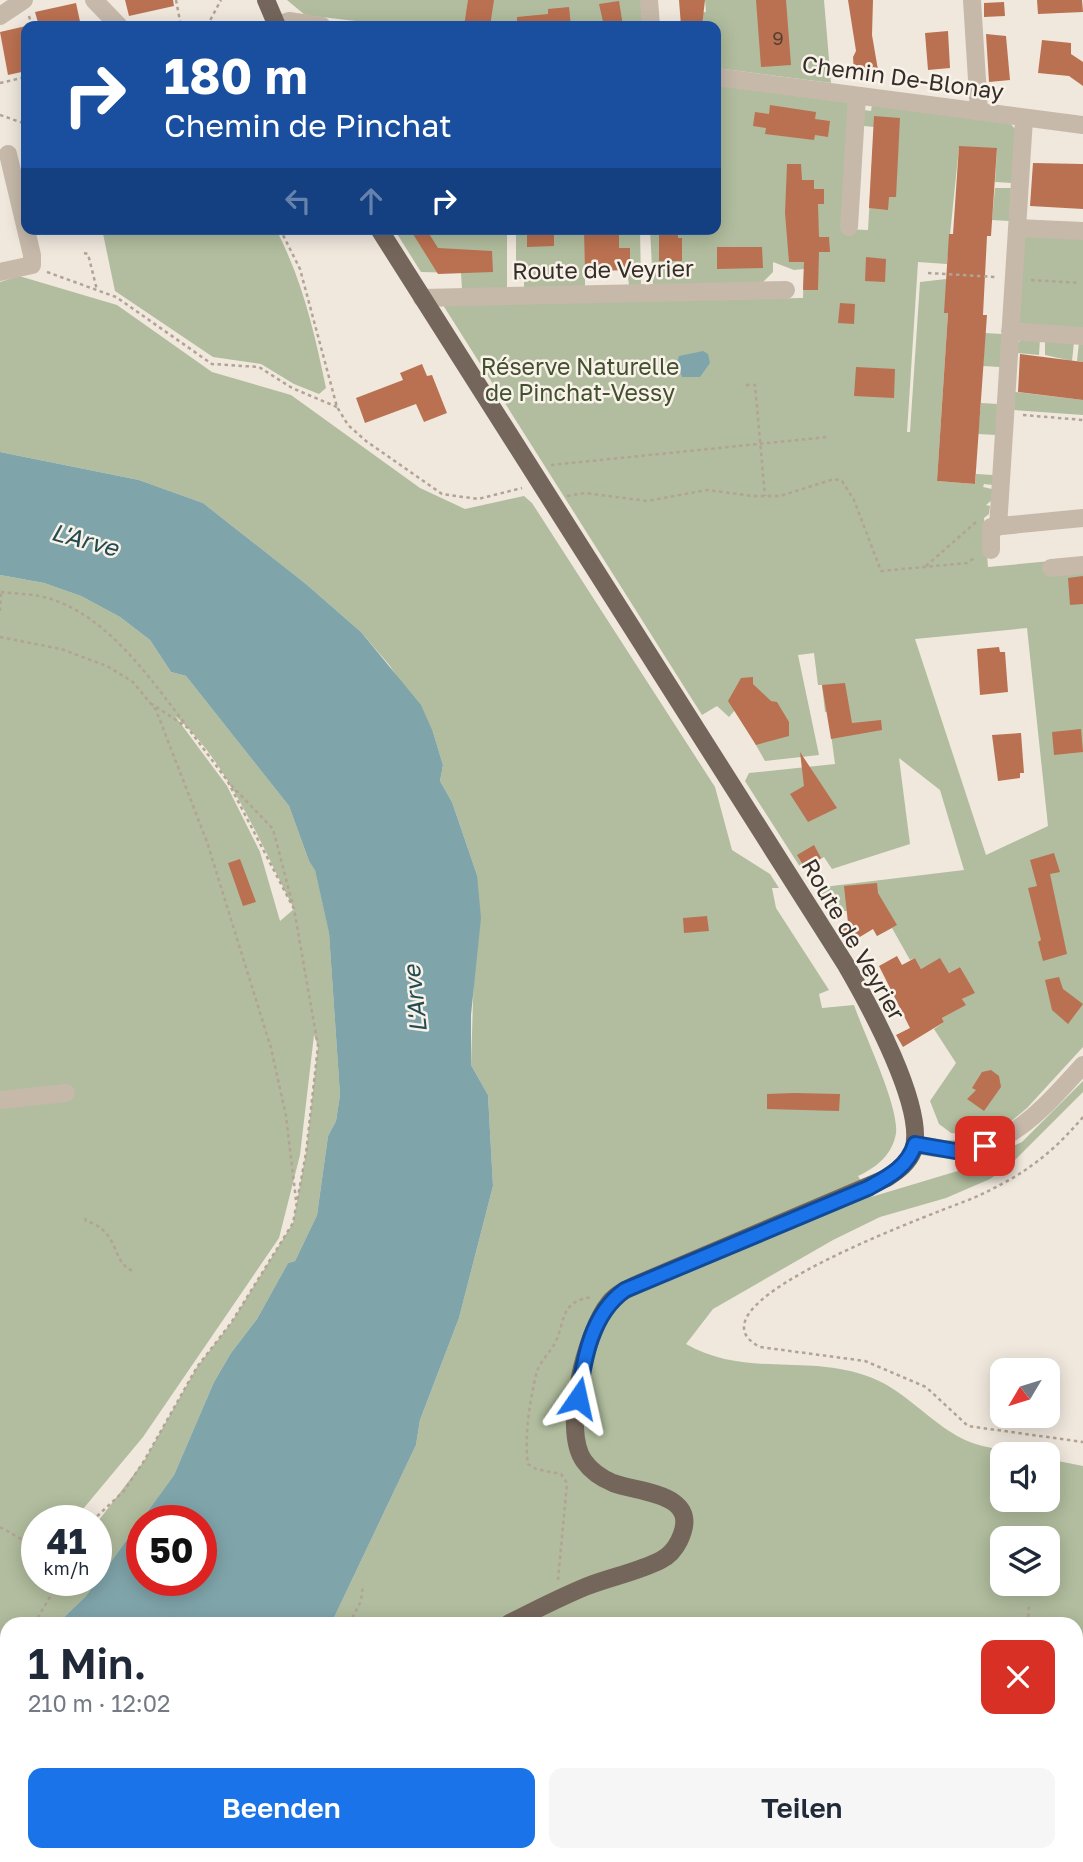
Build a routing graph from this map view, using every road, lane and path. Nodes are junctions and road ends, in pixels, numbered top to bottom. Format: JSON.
{"nodes":[{"id":1,"x":24,"y":0,"type":"edge"},
{"id":2,"x":94,"y":0,"type":"edge"},
{"id":3,"x":176,"y":0,"type":"edge"},
{"id":4,"x":221,"y":0,"type":"edge"},
{"id":5,"x":266,"y":0,"type":"edge"},
{"id":6,"x":649,"y":0,"type":"edge"},
{"id":7,"x":972,"y":0,"type":"edge"},
{"id":8,"x":0,"y":16,"type":"edge"},
{"id":9,"x":115,"y":21,"type":"edge"},
{"id":10,"x":180,"y":21,"type":"edge"},
{"id":11,"x":210,"y":21,"type":"edge"},
{"id":12,"x":275,"y":21,"type":"edge"},
{"id":13,"x":651,"y":21,"type":"edge"},
{"id":14,"x":21,"y":78,"type":"edge"},
{"id":15,"x":721,"y":78,"type":"edge"},
{"id":16,"x":0,"y":83,"type":"edge"},
{"id":17,"x":857,"y":96,"type":"junction"},
{"id":18,"x":979,"y":112,"type":"junction"},
{"id":19,"x":0,"y":115,"type":"edge"},
{"id":20,"x":1024,"y":118,"type":"junction"},
{"id":21,"x":21,"y":122,"type":"edge"},
{"id":22,"x":1083,"y":125,"type":"edge"},
{"id":23,"x":8,"y":154,"type":"dead end"},
{"id":24,"x":21,"y":214,"type":"edge"},
{"id":25,"x":849,"y":227,"type":"dead end"},
{"id":26,"x":1017,"y":228,"type":"junction"},
{"id":27,"x":1083,"y":231,"type":"edge"},
{"id":28,"x":26,"y":235,"type":"edge"},
{"id":29,"x":283,"y":235,"type":"edge"},
{"id":30,"x":383,"y":235,"type":"edge"},
{"id":31,"x":84,"y":253,"type":"dead end"},
{"id":32,"x":32,"y":265,"type":"junction"},
{"id":33,"x":0,"y":272,"type":"edge"},
{"id":34,"x":786,"y":290,"type":"dead end"},
{"id":35,"x":97,"y":291,"type":"junction"},
{"id":36,"x":422,"y":298,"type":"junction"},
{"id":37,"x":1010,"y":331,"type":"junction"},
{"id":38,"x":1083,"y":336,"type":"edge"},
{"id":39,"x":746,"y":386,"type":"dead end"},
{"id":40,"x":337,"y":407,"type":"junction"},
{"id":41,"x":1005,"y":414,"type":"junction"},
{"id":42,"x":1083,"y":420,"type":"edge"},
{"id":43,"x":827,"y":437,"type":"dead end"},
{"id":44,"x":761,"y":443,"type":"junction"},
{"id":45,"x":530,"y":468,"type":"junction"},
{"id":46,"x":523,"y":488,"type":"dead end"},
{"id":47,"x":563,"y":496,"type":"dead end"},
{"id":48,"x":765,"y":496,"type":"junction"},
{"id":49,"x":1083,"y":518,"type":"edge"},
{"id":50,"x":995,"y":527,"type":"junction"},
{"id":51,"x":991,"y":550,"type":"joint"},
{"id":52,"x":1083,"y":565,"type":"edge"},
{"id":53,"x":926,"y":566,"type":"junction"},
{"id":54,"x":1051,"y":568,"type":"dead end"},
{"id":55,"x":0,"y":592,"type":"edge"},
{"id":56,"x":0,"y":611,"type":"edge"},
{"id":57,"x":0,"y":637,"type":"edge"},
{"id":58,"x":152,"y":704,"type":"junction"},
{"id":59,"x":188,"y":728,"type":"junction"},
{"id":60,"x":227,"y":780,"type":"junction"},
{"id":61,"x":294,"y":909,"type":"junction"},
{"id":62,"x":1083,"y":1065,"type":"edge"},
{"id":63,"x":66,"y":1093,"type":"dead end"},
{"id":64,"x":0,"y":1100,"type":"edge"},
{"id":65,"x":1083,"y":1117,"type":"edge"},
{"id":66,"x":915,"y":1144,"type":"junction"},
{"id":67,"x":296,"y":1205,"type":"junction"},
{"id":68,"x":85,"y":1218,"type":"dead end"},
{"id":69,"x":133,"y":1271,"type":"dead end"},
{"id":70,"x":609,"y":1303,"type":"junction"},
{"id":71,"x":1083,"y":1442,"type":"edge"},
{"id":72,"x":109,"y":1505,"type":"edge"},
{"id":73,"x":0,"y":1527,"type":"edge"},
{"id":74,"x":21,"y":1539,"type":"edge"},
{"id":75,"x":363,"y":1585,"type":"dead end"},
{"id":76,"x":51,"y":1596,"type":"edge"},
{"id":77,"x":557,"y":1600,"type":"junction"},
{"id":78,"x":1029,"y":1604,"type":"dead end"},
{"id":79,"x":38,"y":1617,"type":"edge"},
{"id":80,"x":353,"y":1617,"type":"edge"},
{"id":81,"x":522,"y":1617,"type":"edge"},
{"id":82,"x":1028,"y":1617,"type":"edge"}],
"edges":[{"from":1,"to":8,"type":"street"},
{"from":2,"to":9,"type":"street"},
{"from":3,"to":10,"type":"path"},
{"from":4,"to":11,"type":"path"},
{"from":5,"to":12,"type":"main road"},
{"from":6,"to":13,"type":"street"},
{"from":7,"to":18,"type":"street"},
{"from":14,"to":16,"type":"path"},
{"from":15,"to":17,"type":"street","name":"Chemin De-Blonay"},
{"from":17,"to":18,"type":"street","name":"Chemin De-Blonay"},
{"from":17,"to":25,"type":"street"},
{"from":18,"to":20,"type":"street","name":"Chemin De-Blonay"},
{"from":19,"to":21,"type":"path"},
{"from":20,"to":22,"type":"street","name":"Chemin De-Blonay"},
{"from":20,"to":26,"type":"street"},
{"from":23,"to":24,"type":"street"},
{"from":26,"to":27,"type":"street"},
{"from":26,"to":37,"type":"street"},
{"from":28,"to":32,"type":"street"},
{"from":29,"to":40,"type":"path"},
{"from":30,"to":36,"type":"main road","name":"Route de Veyrier"},
{"from":31,"to":35,"type":"path"},
{"from":32,"to":33,"type":"street"},
{"from":32,"to":35,"type":"path"},
{"from":34,"to":36,"type":"street","name":"Route de Veyrier"},
{"from":35,"to":40,"type":"path"},
{"from":36,"to":45,"type":"main road","name":"Route de Veyrier"},
{"from":37,"to":38,"type":"street"},
{"from":37,"to":41,"type":"street"},
{"from":39,"to":44,"type":"path"},
{"from":40,"to":46,"type":"path"},
{"from":41,"to":42,"type":"path"},
{"from":41,"to":50,"type":"street"},
{"from":43,"to":44,"type":"path"},
{"from":44,"to":45,"type":"path"},
{"from":44,"to":48,"type":"path"},
{"from":45,"to":66,"type":"main road","name":"Route de Veyrier"},
{"from":47,"to":48,"type":"path"},
{"from":48,"to":53,"type":"path"},
{"from":49,"to":50,"type":"street"},
{"from":50,"to":51,"type":"street"},
{"from":50,"to":53,"type":"path"},
{"from":51,"to":53,"type":"path"},
{"from":52,"to":54,"type":"street"},
{"from":55,"to":56,"type":"path"},
{"from":55,"to":59,"type":"path"},
{"from":57,"to":58,"type":"path"},
{"from":58,"to":59,"type":"path"},
{"from":58,"to":67,"type":"path"},
{"from":59,"to":60,"type":"path"},
{"from":60,"to":61,"type":"path"},
{"from":60,"to":61,"type":"path"},
{"from":61,"to":67,"type":"path"},
{"from":62,"to":66,"type":"street"},
{"from":63,"to":64,"type":"street"},
{"from":65,"to":71,"type":"path"},
{"from":66,"to":70,"type":"main road"},
{"from":67,"to":72,"type":"path"},
{"from":68,"to":69,"type":"path"},
{"from":70,"to":77,"type":"path"},
{"from":70,"to":77,"type":"main road"},
{"from":73,"to":74,"type":"path"},
{"from":75,"to":80,"type":"path"},
{"from":76,"to":79,"type":"path"},
{"from":77,"to":81,"type":"main road"},
{"from":78,"to":82,"type":"path"}]}
